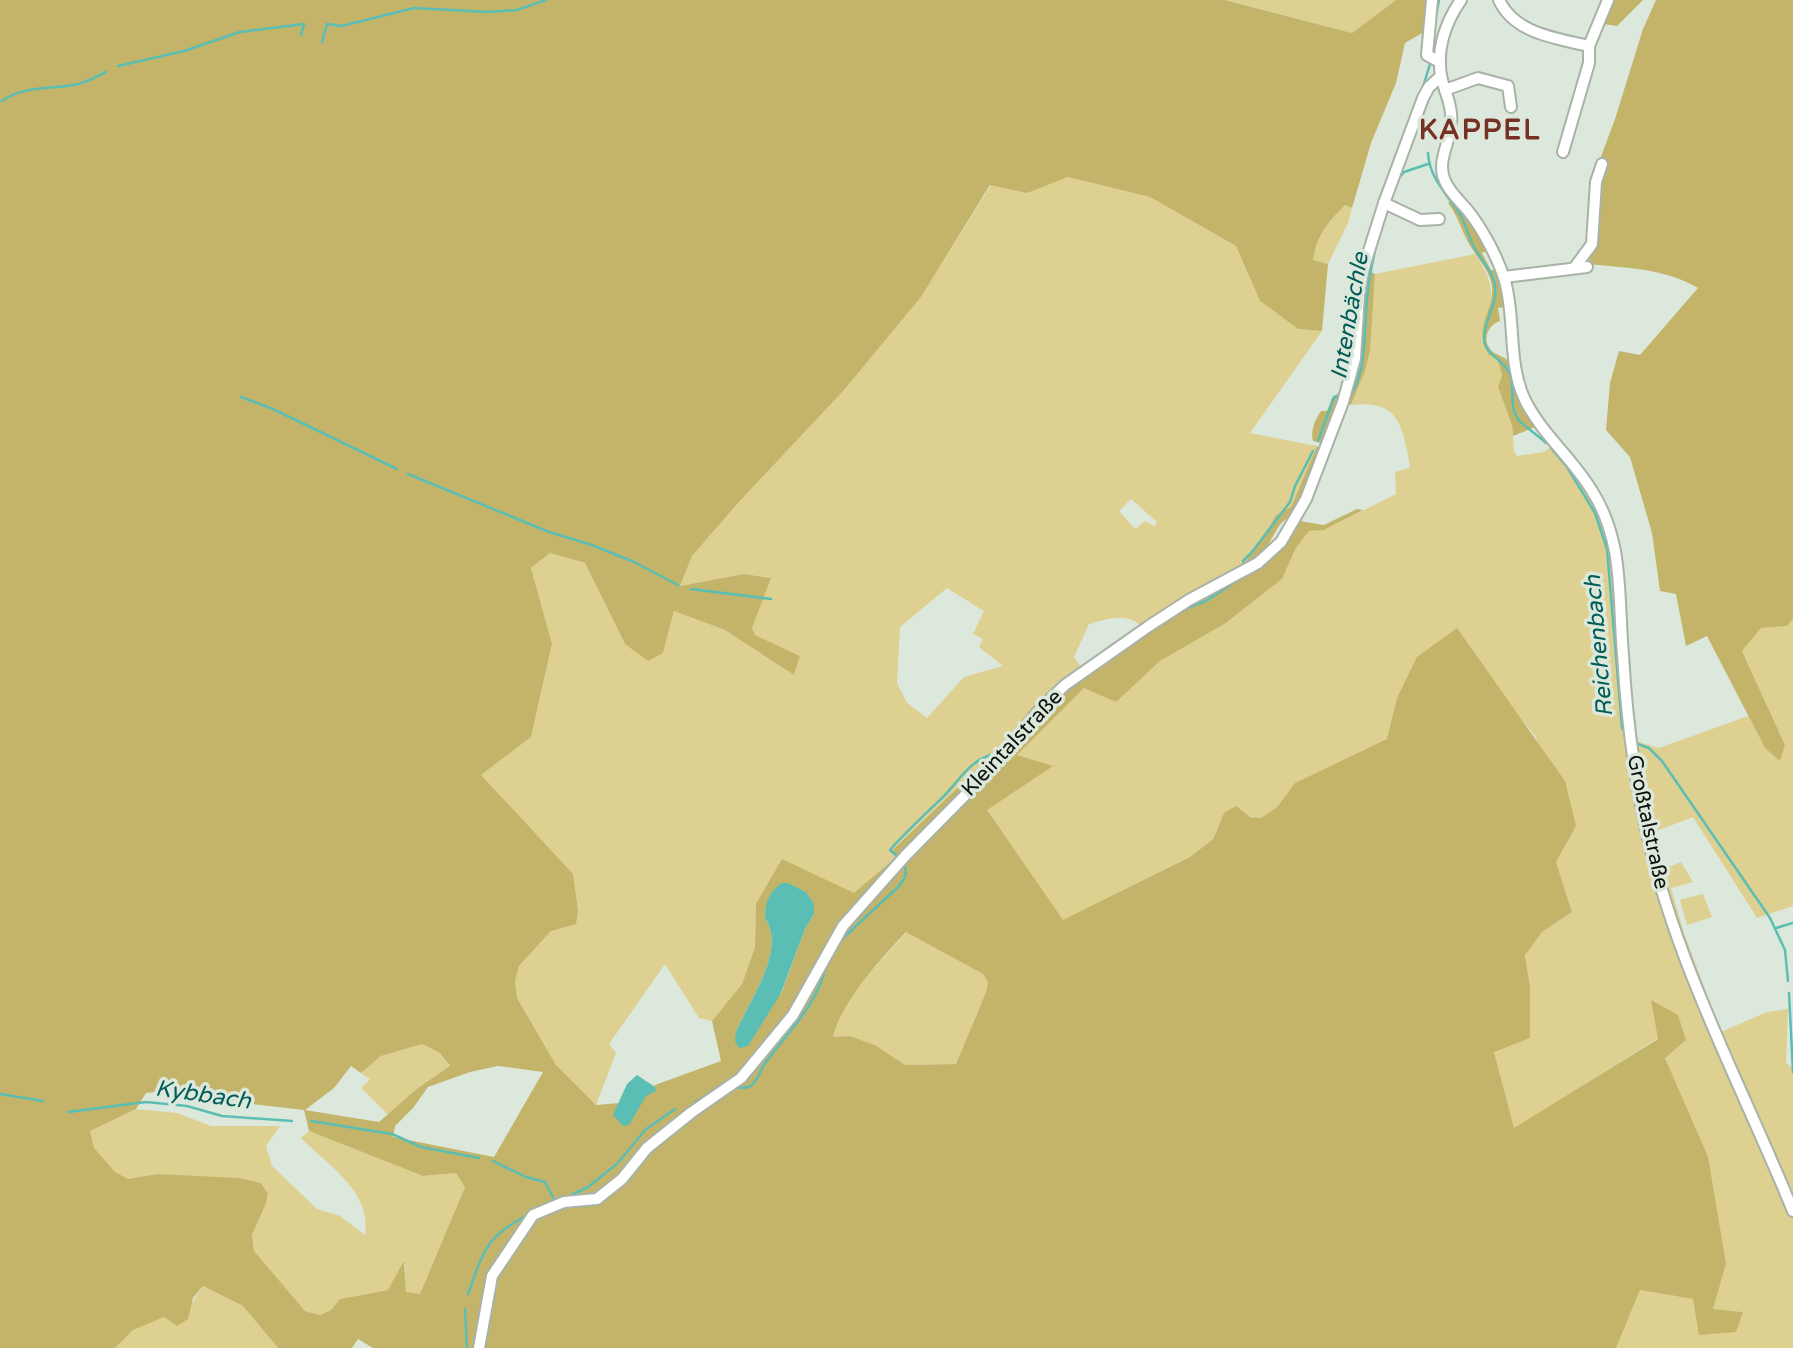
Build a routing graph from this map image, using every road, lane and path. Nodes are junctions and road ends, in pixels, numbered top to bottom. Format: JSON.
{"nodes":[{"id":1,"x":1432,"y":0,"type":"edge"},
{"id":2,"x":1461,"y":0,"type":"edge"},
{"id":3,"x":1499,"y":0,"type":"edge"},
{"id":4,"x":1608,"y":0,"type":"edge"},
{"id":5,"x":1589,"y":46,"type":"junction"},
{"id":6,"x":1435,"y":59,"type":"junction"},
{"id":7,"x":1441,"y":76,"type":"junction"},
{"id":8,"x":1445,"y":90,"type":"junction"},
{"id":9,"x":1511,"y":107,"type":"dead end"},
{"id":10,"x":1563,"y":152,"type":"dead end"},
{"id":11,"x":1602,"y":164,"type":"dead end"},
{"id":12,"x":1384,"y":203,"type":"junction"},
{"id":13,"x":1439,"y":219,"type":"dead end"},
{"id":14,"x":1575,"y":267,"type":"junction"},
{"id":15,"x":1587,"y":267,"type":"dead end"},
{"id":16,"x":1504,"y":277,"type":"junction"},
{"id":17,"x":1793,"y":1212,"type":"edge"},
{"id":18,"x":479,"y":1348,"type":"edge"}],
"edges":[{"from":1,"to":6,"type":"street"},
{"from":2,"to":6,"type":"street","name":"Großtalstraße"},
{"from":3,"to":5,"type":"street"},
{"from":4,"to":5,"type":"street"},
{"from":5,"to":10,"type":"street"},
{"from":6,"to":7,"type":"street","name":"Großtalstraße"},
{"from":7,"to":8,"type":"street","name":"Großtalstraße"},
{"from":7,"to":12,"type":"street","name":"Kleintalstraße"},
{"from":8,"to":9,"type":"street"},
{"from":8,"to":16,"type":"street","name":"Großtalstraße"},
{"from":11,"to":14,"type":"street"},
{"from":12,"to":13,"type":"street"},
{"from":12,"to":18,"type":"street","name":"Kleintalstraße"},
{"from":14,"to":15,"type":"street"},
{"from":14,"to":16,"type":"street"},
{"from":16,"to":17,"type":"street","name":"Großtalstraße"}]}
